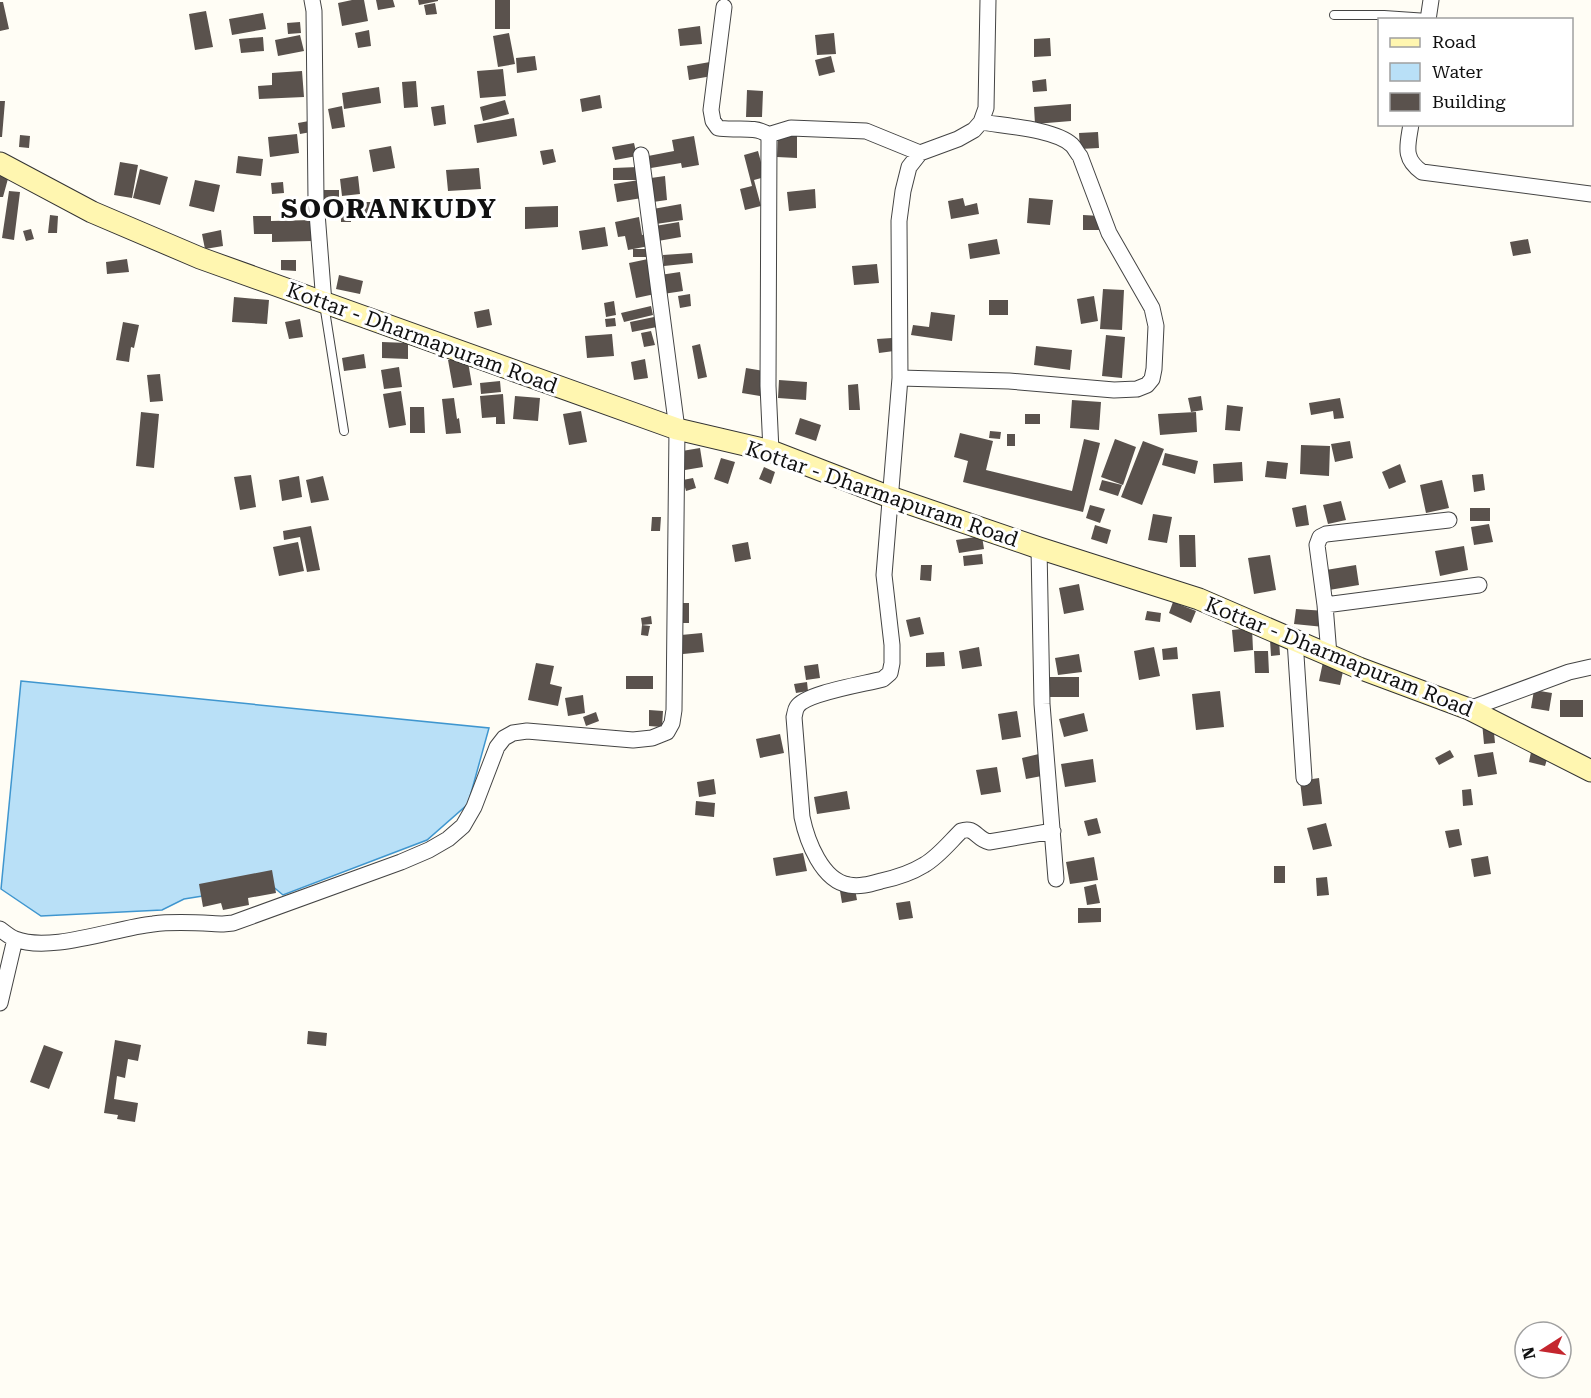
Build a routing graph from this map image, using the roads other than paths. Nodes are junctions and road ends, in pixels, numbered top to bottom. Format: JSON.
{"nodes":[{"id":1,"x":312,"y":0,"type":"edge"},
{"id":2,"x":988,"y":0,"type":"edge"},
{"id":3,"x":1431,"y":0,"type":"edge"},
{"id":4,"x":724,"y":7,"type":"dead end"},
{"id":5,"x":1334,"y":15,"type":"dead end"},
{"id":6,"x":1417,"y":18,"type":"edge"},
{"id":7,"x":1428,"y":18,"type":"edge"},
{"id":8,"x":981,"y":122,"type":"junction"},
{"id":9,"x":1411,"y":126,"type":"edge"},
{"id":10,"x":768,"y":135,"type":"junction"},
{"id":11,"x":920,"y":153,"type":"junction"},
{"id":12,"x":641,"y":155,"type":"dead end"},
{"id":13,"x":0,"y":163,"type":"edge"},
{"id":14,"x":1591,"y":194,"type":"edge"},
{"id":15,"x":324,"y":303,"type":"junction"},
{"id":16,"x":900,"y":378,"type":"junction"},
{"id":17,"x":677,"y":429,"type":"junction"},
{"id":18,"x":344,"y":431,"type":"dead end"},
{"id":19,"x":771,"y":451,"type":"junction"},
{"id":20,"x":890,"y":497,"type":"junction"},
{"id":21,"x":1449,"y":520,"type":"dead end"},
{"id":22,"x":1039,"y":548,"type":"junction"},
{"id":23,"x":1479,"y":585,"type":"dead end"},
{"id":24,"x":1325,"y":605,"type":"junction"},
{"id":25,"x":1295,"y":640,"type":"junction"},
{"id":26,"x":1329,"y":655,"type":"junction"},
{"id":27,"x":1591,"y":666,"type":"edge"},
{"id":28,"x":1469,"y":710,"type":"junction"},
{"id":29,"x":1591,"y":771,"type":"edge"},
{"id":30,"x":1304,"y":778,"type":"dead end"},
{"id":31,"x":1053,"y":831,"type":"junction"},
{"id":32,"x":1056,"y":879,"type":"dead end"},
{"id":33,"x":0,"y":929,"type":"edge"},
{"id":34,"x":15,"y":939,"type":"junction"},
{"id":35,"x":0,"y":1003,"type":"edge"}],
"edges":[{"from":1,"to":15,"type":"street"},
{"from":2,"to":8,"type":"street"},
{"from":3,"to":7,"type":"street"},
{"from":4,"to":10,"type":"street"},
{"from":5,"to":6,"type":"lane"},
{"from":8,"to":11,"type":"street"},
{"from":8,"to":16,"type":"street"},
{"from":9,"to":14,"type":"street"},
{"from":10,"to":11,"type":"street"},
{"from":10,"to":19,"type":"street"},
{"from":11,"to":16,"type":"street"},
{"from":12,"to":17,"type":"street"},
{"from":13,"to":15,"type":"main road","name":"Kottar - Dharmapuram Road"},
{"from":15,"to":17,"type":"main road","name":"Kottar - Dharmapuram Road"},
{"from":15,"to":18,"type":"lane"},
{"from":16,"to":20,"type":"street"},
{"from":17,"to":19,"type":"main road","name":"Kottar - Dharmapuram Road"},
{"from":17,"to":34,"type":"street"},
{"from":19,"to":20,"type":"main road","name":"Kottar - Dharmapuram Road"},
{"from":20,"to":22,"type":"main road","name":"Kottar - Dharmapuram Road"},
{"from":20,"to":31,"type":"street"},
{"from":21,"to":24,"type":"street"},
{"from":22,"to":25,"type":"main road","name":"Kottar - Dharmapuram Road"},
{"from":22,"to":31,"type":"street"},
{"from":23,"to":24,"type":"street"},
{"from":24,"to":26,"type":"street"},
{"from":25,"to":26,"type":"main road","name":"Kottar - Dharmapuram Road"},
{"from":25,"to":30,"type":"street"},
{"from":26,"to":28,"type":"main road","name":"Kottar - Dharmapuram Road"},
{"from":27,"to":28,"type":"street"},
{"from":28,"to":29,"type":"main road","name":"Kottar - Dharmapuram Road"},
{"from":31,"to":32,"type":"street"},
{"from":33,"to":34,"type":"street"},
{"from":34,"to":35,"type":"street"}]}
